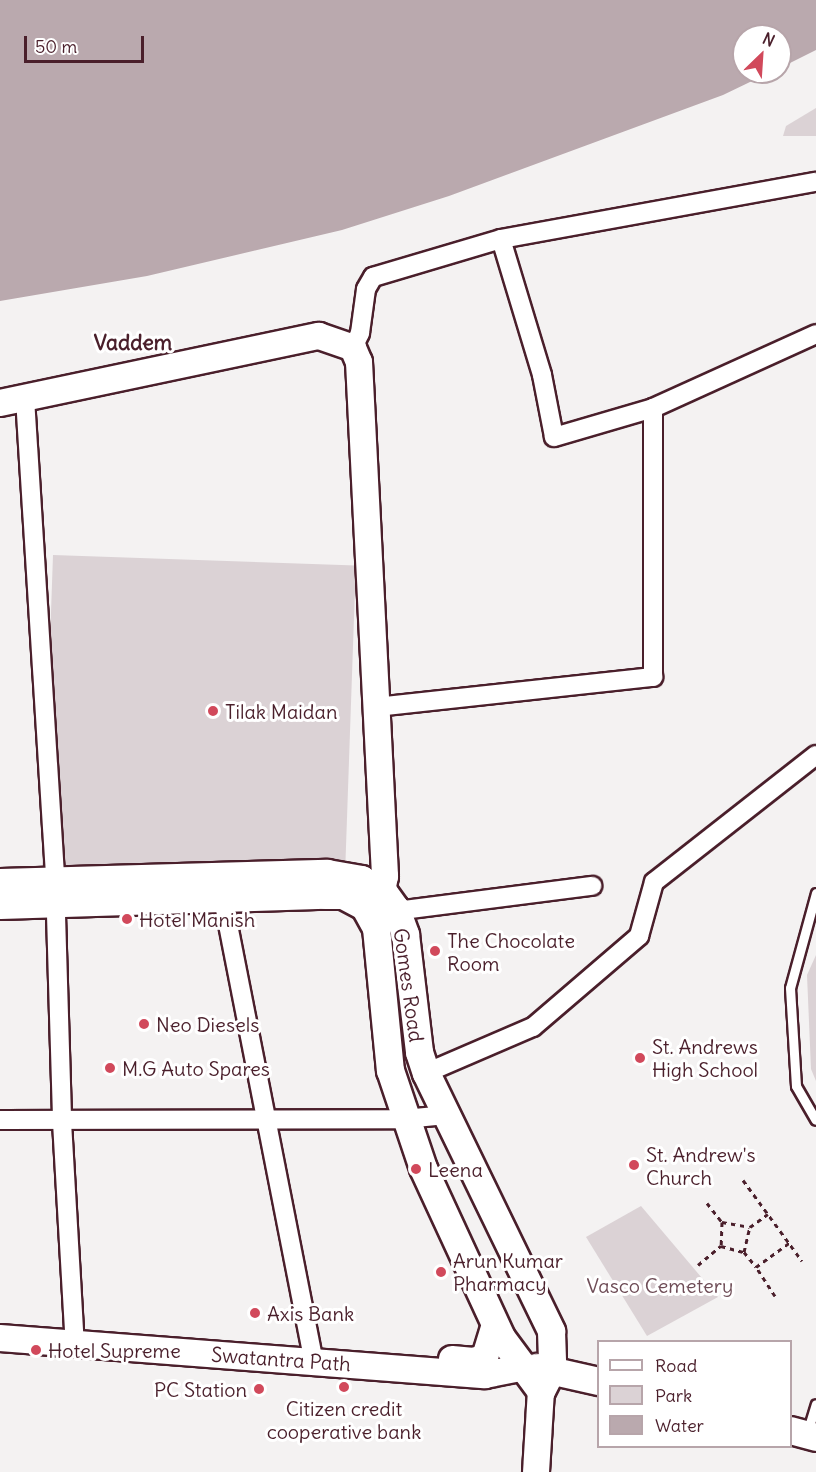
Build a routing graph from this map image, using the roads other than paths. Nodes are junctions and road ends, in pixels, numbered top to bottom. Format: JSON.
{"nodes":[{"id":1,"x":816,"y":182,"type":"edge"},
{"id":2,"x":501,"y":239,"type":"junction"},
{"id":3,"x":816,"y":333,"type":"edge"},
{"id":4,"x":353,"y":348,"type":"junction"},
{"id":5,"x":25,"y":398,"type":"junction"},
{"id":6,"x":0,"y":403,"type":"edge"},
{"id":7,"x":653,"y":408,"type":"junction"},
{"id":8,"x":376,"y":707,"type":"junction"},
{"id":9,"x":816,"y":755,"type":"edge"},
{"id":10,"x":0,"y":882,"type":"edge"},
{"id":11,"x":592,"y":886,"type":"dead end"},
{"id":12,"x":54,"y":892,"type":"junction"},
{"id":13,"x":816,"y":893,"type":"edge"},
{"id":14,"x":223,"y":899,"type":"junction"},
{"id":15,"x":0,"y":905,"type":"edge"},
{"id":16,"x":380,"y":908,"type":"junction"},
{"id":17,"x":426,"y":1073,"type":"junction"},
{"id":18,"x":446,"y":1115,"type":"junction"},
{"id":19,"x":266,"y":1119,"type":"junction"},
{"id":20,"x":405,"y":1119,"type":"junction"},
{"id":21,"x":0,"y":1120,"type":"edge"},
{"id":22,"x":816,"y":1120,"type":"edge"},
{"id":23,"x":62,"y":1122,"type":"junction"},
{"id":24,"x":0,"y":1323,"type":"edge"},
{"id":25,"x":495,"y":1324,"type":"junction"},
{"id":26,"x":74,"y":1337,"type":"junction"},
{"id":27,"x":0,"y":1338,"type":"edge"},
{"id":28,"x":313,"y":1353,"type":"junction"},
{"id":29,"x":539,"y":1375,"type":"junction"},
{"id":30,"x":597,"y":1381,"type":"edge"},
{"id":31,"x":816,"y":1404,"type":"edge"},
{"id":32,"x":804,"y":1434,"type":"edge"},
{"id":33,"x":536,"y":1472,"type":"edge"}],
"edges":[{"from":1,"to":2,"type":"street"},
{"from":2,"to":4,"type":"street"},
{"from":2,"to":7,"type":"street"},
{"from":3,"to":7,"type":"street"},
{"from":4,"to":5,"type":"street"},
{"from":4,"to":8,"type":"street"},
{"from":5,"to":6,"type":"street"},
{"from":5,"to":12,"type":"street"},
{"from":7,"to":8,"type":"street"},
{"from":8,"to":16,"type":"street"},
{"from":9,"to":17,"type":"street"},
{"from":10,"to":12,"type":"main road","name":"Gomes Road"},
{"from":11,"to":16,"type":"street"},
{"from":12,"to":14,"type":"main road","name":"Gomes Road"},
{"from":12,"to":15,"type":"main road","name":"Gomes Road"},
{"from":12,"to":16,"type":"main road","name":"Gomes Road"},
{"from":12,"to":23,"type":"street"},
{"from":13,"to":22,"type":"lane"},
{"from":14,"to":16,"type":"main road","name":"Gomes Road"},
{"from":14,"to":19,"type":"street"},
{"from":16,"to":17,"type":"main road","name":"Gomes Road"},
{"from":16,"to":20,"type":"main road","name":"Gomes Road"},
{"from":17,"to":18,"type":"main road","name":"Gomes Road"},
{"from":18,"to":20,"type":"street"},
{"from":18,"to":29,"type":"main road","name":"Gomes Road"},
{"from":19,"to":20,"type":"street"},
{"from":19,"to":23,"type":"street"},
{"from":19,"to":28,"type":"street"},
{"from":20,"to":25,"type":"main road","name":"Gomes Road"},
{"from":21,"to":23,"type":"street"},
{"from":23,"to":26,"type":"street"},
{"from":24,"to":26,"type":"street","name":"Swatantra Path"},
{"from":25,"to":28,"type":"street","name":"Swatantra Path"},
{"from":25,"to":29,"type":"main road","name":"Gomes Road"},
{"from":26,"to":27,"type":"street","name":"Swatantra Path"},
{"from":26,"to":28,"type":"street","name":"Swatantra Path"},
{"from":28,"to":29,"type":"street","name":"Swatantra Path"},
{"from":29,"to":30,"type":"main road"},
{"from":29,"to":33,"type":"street"},
{"from":31,"to":32,"type":"lane"}]}
